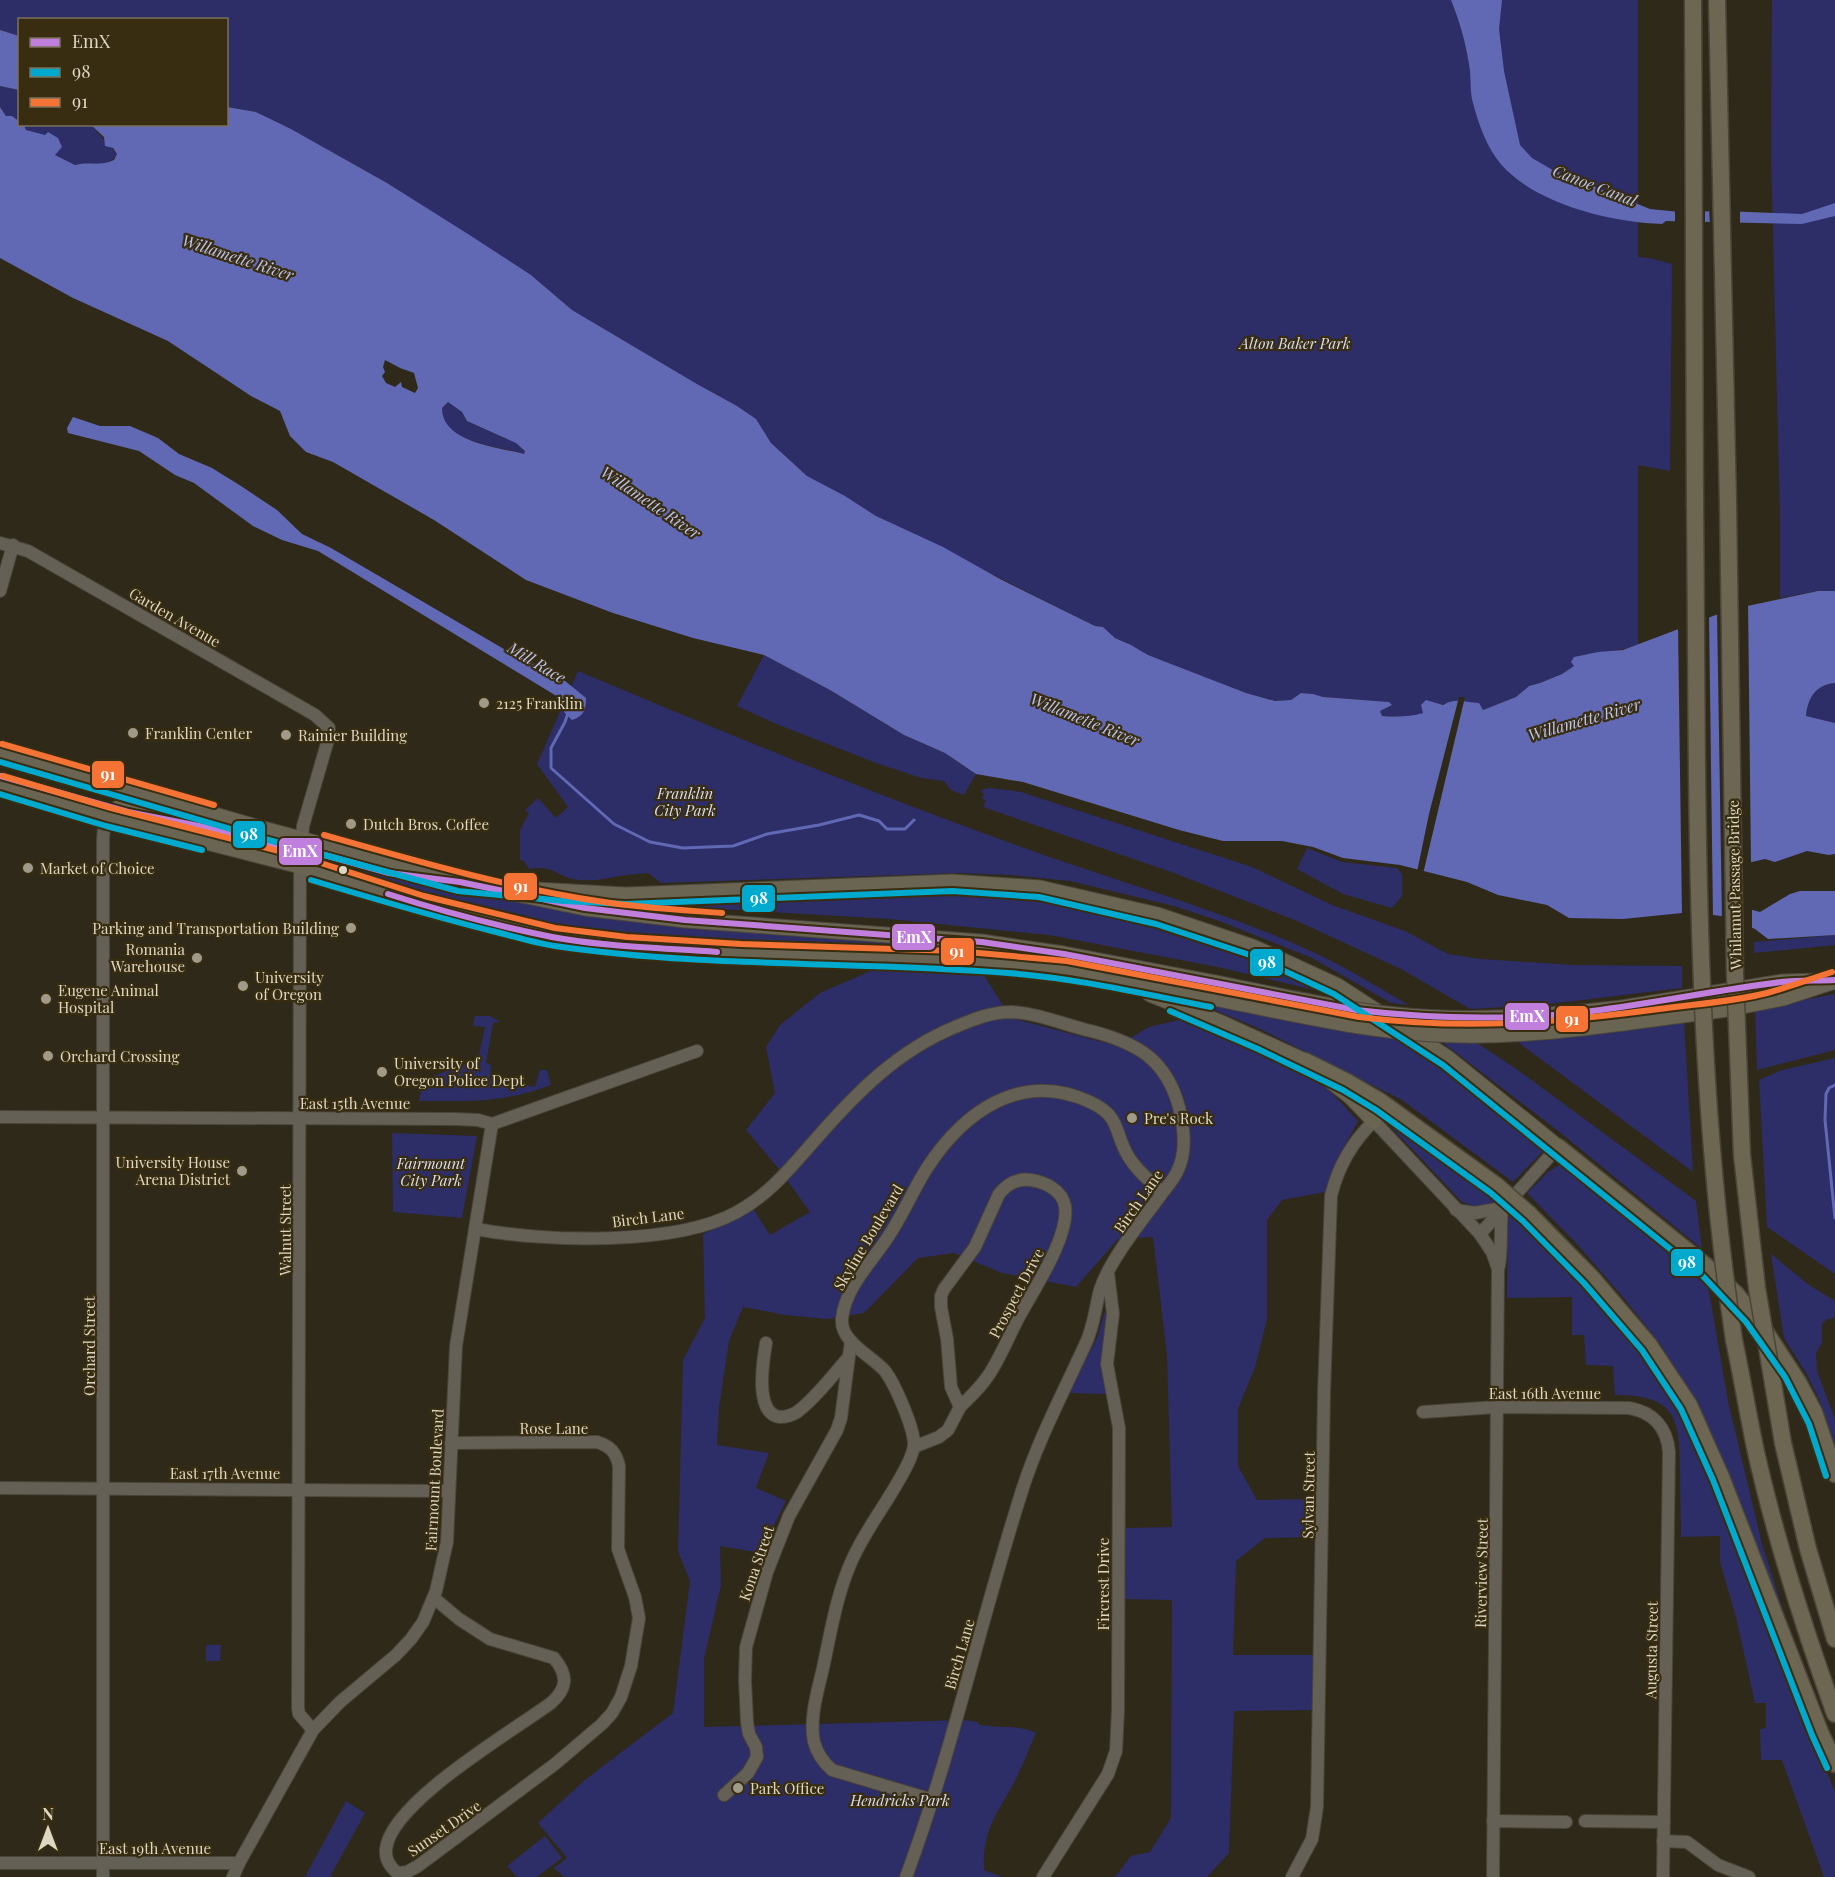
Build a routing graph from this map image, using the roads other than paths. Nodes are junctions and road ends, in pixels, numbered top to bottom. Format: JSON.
{"nodes":[{"id":1,"x":1693,"y":0,"type":"edge"},
{"id":2,"x":1717,"y":0,"type":"edge"},
{"id":3,"x":6,"y":544,"type":"edge"},
{"id":4,"x":0,"y":591,"type":"edge"},
{"id":5,"x":328,"y":729,"type":"joint"},
{"id":6,"x":0,"y":753,"type":"edge"},
{"id":7,"x":0,"y":785,"type":"edge"},
{"id":8,"x":110,"y":817,"type":"junction"},
{"id":9,"x":267,"y":830,"type":"junction"},
{"id":10,"x":302,"y":838,"type":"junction"},
{"id":11,"x":300,"y":866,"type":"junction"},
{"id":12,"x":460,"y":882,"type":"junction"},
{"id":13,"x":1835,"y":980,"type":"edge"},
{"id":14,"x":1116,"y":981,"type":"junction"},
{"id":15,"x":1214,"y":991,"type":"junction"},
{"id":16,"x":697,"y":1051,"type":"dead end"},
{"id":17,"x":1305,"y":1061,"type":"junction"},
{"id":18,"x":0,"y":1117,"type":"edge"},
{"id":19,"x":104,"y":1117,"type":"junction"},
{"id":20,"x":300,"y":1118,"type":"junction"},
{"id":21,"x":1374,"y":1122,"type":"junction"},
{"id":22,"x":492,"y":1124,"type":"junction"},
{"id":23,"x":1558,"y":1147,"type":"junction"},
{"id":24,"x":1162,"y":1192,"type":"junction"},
{"id":25,"x":1502,"y":1208,"type":"junction"},
{"id":26,"x":1456,"y":1210,"type":"junction"},
{"id":27,"x":476,"y":1229,"type":"junction"},
{"id":28,"x":1480,"y":1234,"type":"junction"},
{"id":29,"x":1498,"y":1269,"type":"junction"},
{"id":30,"x":1108,"y":1273,"type":"junction"},
{"id":31,"x":851,"y":1341,"type":"junction"},
{"id":32,"x":766,"y":1343,"type":"dead end"},
{"id":33,"x":848,"y":1358,"type":"junction"},
{"id":34,"x":960,"y":1407,"type":"junction"},
{"id":35,"x":1497,"y":1407,"type":"junction"},
{"id":36,"x":1423,"y":1412,"type":"dead end"},
{"id":37,"x":1661,"y":1426,"type":"joint"},
{"id":38,"x":451,"y":1443,"type":"junction"},
{"id":39,"x":914,"y":1447,"type":"junction"},
{"id":40,"x":1835,"y":1474,"type":"edge"},
{"id":41,"x":0,"y":1488,"type":"edge"},
{"id":42,"x":104,"y":1488,"type":"junction"},
{"id":43,"x":300,"y":1488,"type":"junction"},
{"id":44,"x":449,"y":1491,"type":"junction"},
{"id":45,"x":619,"y":1527,"type":"joint"},
{"id":46,"x":434,"y":1598,"type":"junction"},
{"id":47,"x":1835,"y":1639,"type":"edge"},
{"id":48,"x":1835,"y":1714,"type":"edge"},
{"id":49,"x":313,"y":1730,"type":"junction"},
{"id":50,"x":1835,"y":1764,"type":"edge"},
{"id":51,"x":724,"y":1795,"type":"dead end"},
{"id":52,"x":933,"y":1800,"type":"junction"},
{"id":53,"x":1493,"y":1821,"type":"junction"},
{"id":54,"x":1585,"y":1821,"type":"dead end"},
{"id":55,"x":1566,"y":1822,"type":"dead end"},
{"id":56,"x":1664,"y":1822,"type":"junction"},
{"id":57,"x":1663,"y":1841,"type":"junction"},
{"id":58,"x":0,"y":1863,"type":"edge"},
{"id":59,"x":103,"y":1863,"type":"junction"},
{"id":60,"x":238,"y":1863,"type":"junction"},
{"id":61,"x":396,"y":1875,"type":"edge"},
{"id":62,"x":103,"y":1877,"type":"edge"},
{"id":63,"x":233,"y":1877,"type":"edge"},
{"id":64,"x":906,"y":1877,"type":"edge"},
{"id":65,"x":1043,"y":1877,"type":"edge"},
{"id":66,"x":1292,"y":1877,"type":"edge"},
{"id":67,"x":1493,"y":1877,"type":"edge"},
{"id":68,"x":1663,"y":1877,"type":"edge"},
{"id":69,"x":1749,"y":1877,"type":"edge"}],
"edges":[{"from":1,"to":48,"type":"highway","bridge":true},
{"from":2,"to":47,"type":"highway","name":"Whilamut Passage Bridge","bridge":true},
{"from":3,"to":4,"type":"street"},
{"from":3,"to":5,"type":"street","name":"Garden Avenue"},
{"from":5,"to":10,"type":"street","name":"Walnut Street"},
{"from":6,"to":9,"type":"main road"},
{"from":7,"to":8,"type":"main road"},
{"from":8,"to":9,"type":"main road"},
{"from":8,"to":11,"type":"main road"},
{"from":8,"to":19,"type":"street","name":"Orchard Street"},
{"from":9,"to":10,"type":"main road"},
{"from":10,"to":11,"type":"street","name":"Walnut Street"},
{"from":10,"to":12,"type":"main road"},
{"from":11,"to":14,"type":"main road"},
{"from":11,"to":20,"type":"street","name":"Walnut Street"},
{"from":12,"to":15,"type":"main road"},
{"from":12,"to":23,"type":"main road"},
{"from":13,"to":15,"type":"main road","bridge":true},
{"from":14,"to":15,"type":"main road"},
{"from":14,"to":17,"type":"main road"},
{"from":16,"to":22,"type":"street","name":"East 15th Avenue"},
{"from":17,"to":21,"type":"main road"},
{"from":17,"to":50,"type":"highway","bridge":true},
{"from":18,"to":19,"type":"street","name":"East 15th Avenue"},
{"from":19,"to":20,"type":"street","name":"East 15th Avenue"},
{"from":19,"to":42,"type":"street","name":"Orchard Street"},
{"from":20,"to":22,"type":"street","name":"East 15th Avenue"},
{"from":20,"to":43,"type":"street","name":"Walnut Street"},
{"from":21,"to":26,"type":"street","name":"Riverview Street"},
{"from":21,"to":66,"type":"street","name":"Sylvan Street"},
{"from":22,"to":27,"type":"street","name":"Fairmount Boulevard"},
{"from":23,"to":25,"type":"street"},
{"from":23,"to":40,"type":"highway"},
{"from":24,"to":27,"type":"street","name":"Birch Lane"},
{"from":24,"to":30,"type":"street","name":"Birch Lane"},
{"from":24,"to":31,"type":"street","name":"Skyline Boulevard"},
{"from":25,"to":26,"type":"street"},
{"from":25,"to":28,"type":"street"},
{"from":25,"to":29,"type":"street","name":"Riverview Street"},
{"from":26,"to":28,"type":"street","name":"Riverview Street"},
{"from":27,"to":38,"type":"street","name":"Fairmount Boulevard"},
{"from":28,"to":29,"type":"street","name":"Riverview Street"},
{"from":29,"to":35,"type":"street","name":"Riverview Street"},
{"from":30,"to":52,"type":"street","name":"Birch Lane"},
{"from":30,"to":65,"type":"street","name":"Fircrest Drive"},
{"from":31,"to":33,"type":"street","name":"Kona Street"},
{"from":31,"to":39,"type":"street"},
{"from":32,"to":33,"type":"street"},
{"from":33,"to":51,"type":"street","name":"Kona Street"},
{"from":34,"to":34,"type":"street","name":"Prospect Drive"},
{"from":34,"to":39,"type":"street","name":"Prospect Drive"},
{"from":35,"to":36,"type":"street","name":"East 16th Avenue"},
{"from":35,"to":37,"type":"street","name":"East 16th Avenue"},
{"from":35,"to":53,"type":"street","name":"Riverview Street"},
{"from":37,"to":56,"type":"street","name":"Augusta Street"},
{"from":38,"to":44,"type":"street","name":"Fairmount Boulevard"},
{"from":38,"to":45,"type":"street","name":"Rose Lane"},
{"from":39,"to":52,"type":"street"},
{"from":41,"to":42,"type":"street","name":"East 17th Avenue"},
{"from":42,"to":43,"type":"street","name":"East 17th Avenue"},
{"from":42,"to":59,"type":"street","name":"Orchard Street"},
{"from":43,"to":44,"type":"street","name":"East 17th Avenue"},
{"from":43,"to":49,"type":"street","name":"Walnut Street"},
{"from":44,"to":46,"type":"street","name":"Fairmount Boulevard"},
{"from":45,"to":61,"type":"street","name":"Sunset Drive"},
{"from":46,"to":49,"type":"street","name":"Fairmount Boulevard"},
{"from":46,"to":61,"type":"street","name":"Sunset Drive"},
{"from":49,"to":60,"type":"street","name":"Fairmount Boulevard"},
{"from":52,"to":64,"type":"street","name":"Birch Lane"},
{"from":53,"to":55,"type":"street"},
{"from":53,"to":67,"type":"street","name":"Riverview Street"},
{"from":54,"to":56,"type":"street"},
{"from":56,"to":57,"type":"street","name":"Augusta Street"},
{"from":57,"to":68,"type":"street","name":"Augusta Street"},
{"from":57,"to":69,"type":"street"},
{"from":58,"to":59,"type":"street","name":"East 19th Avenue"},
{"from":59,"to":60,"type":"street","name":"East 19th Avenue"},
{"from":59,"to":62,"type":"street","name":"Orchard Street"},
{"from":60,"to":63,"type":"street","name":"Fairmount Boulevard"}]}
